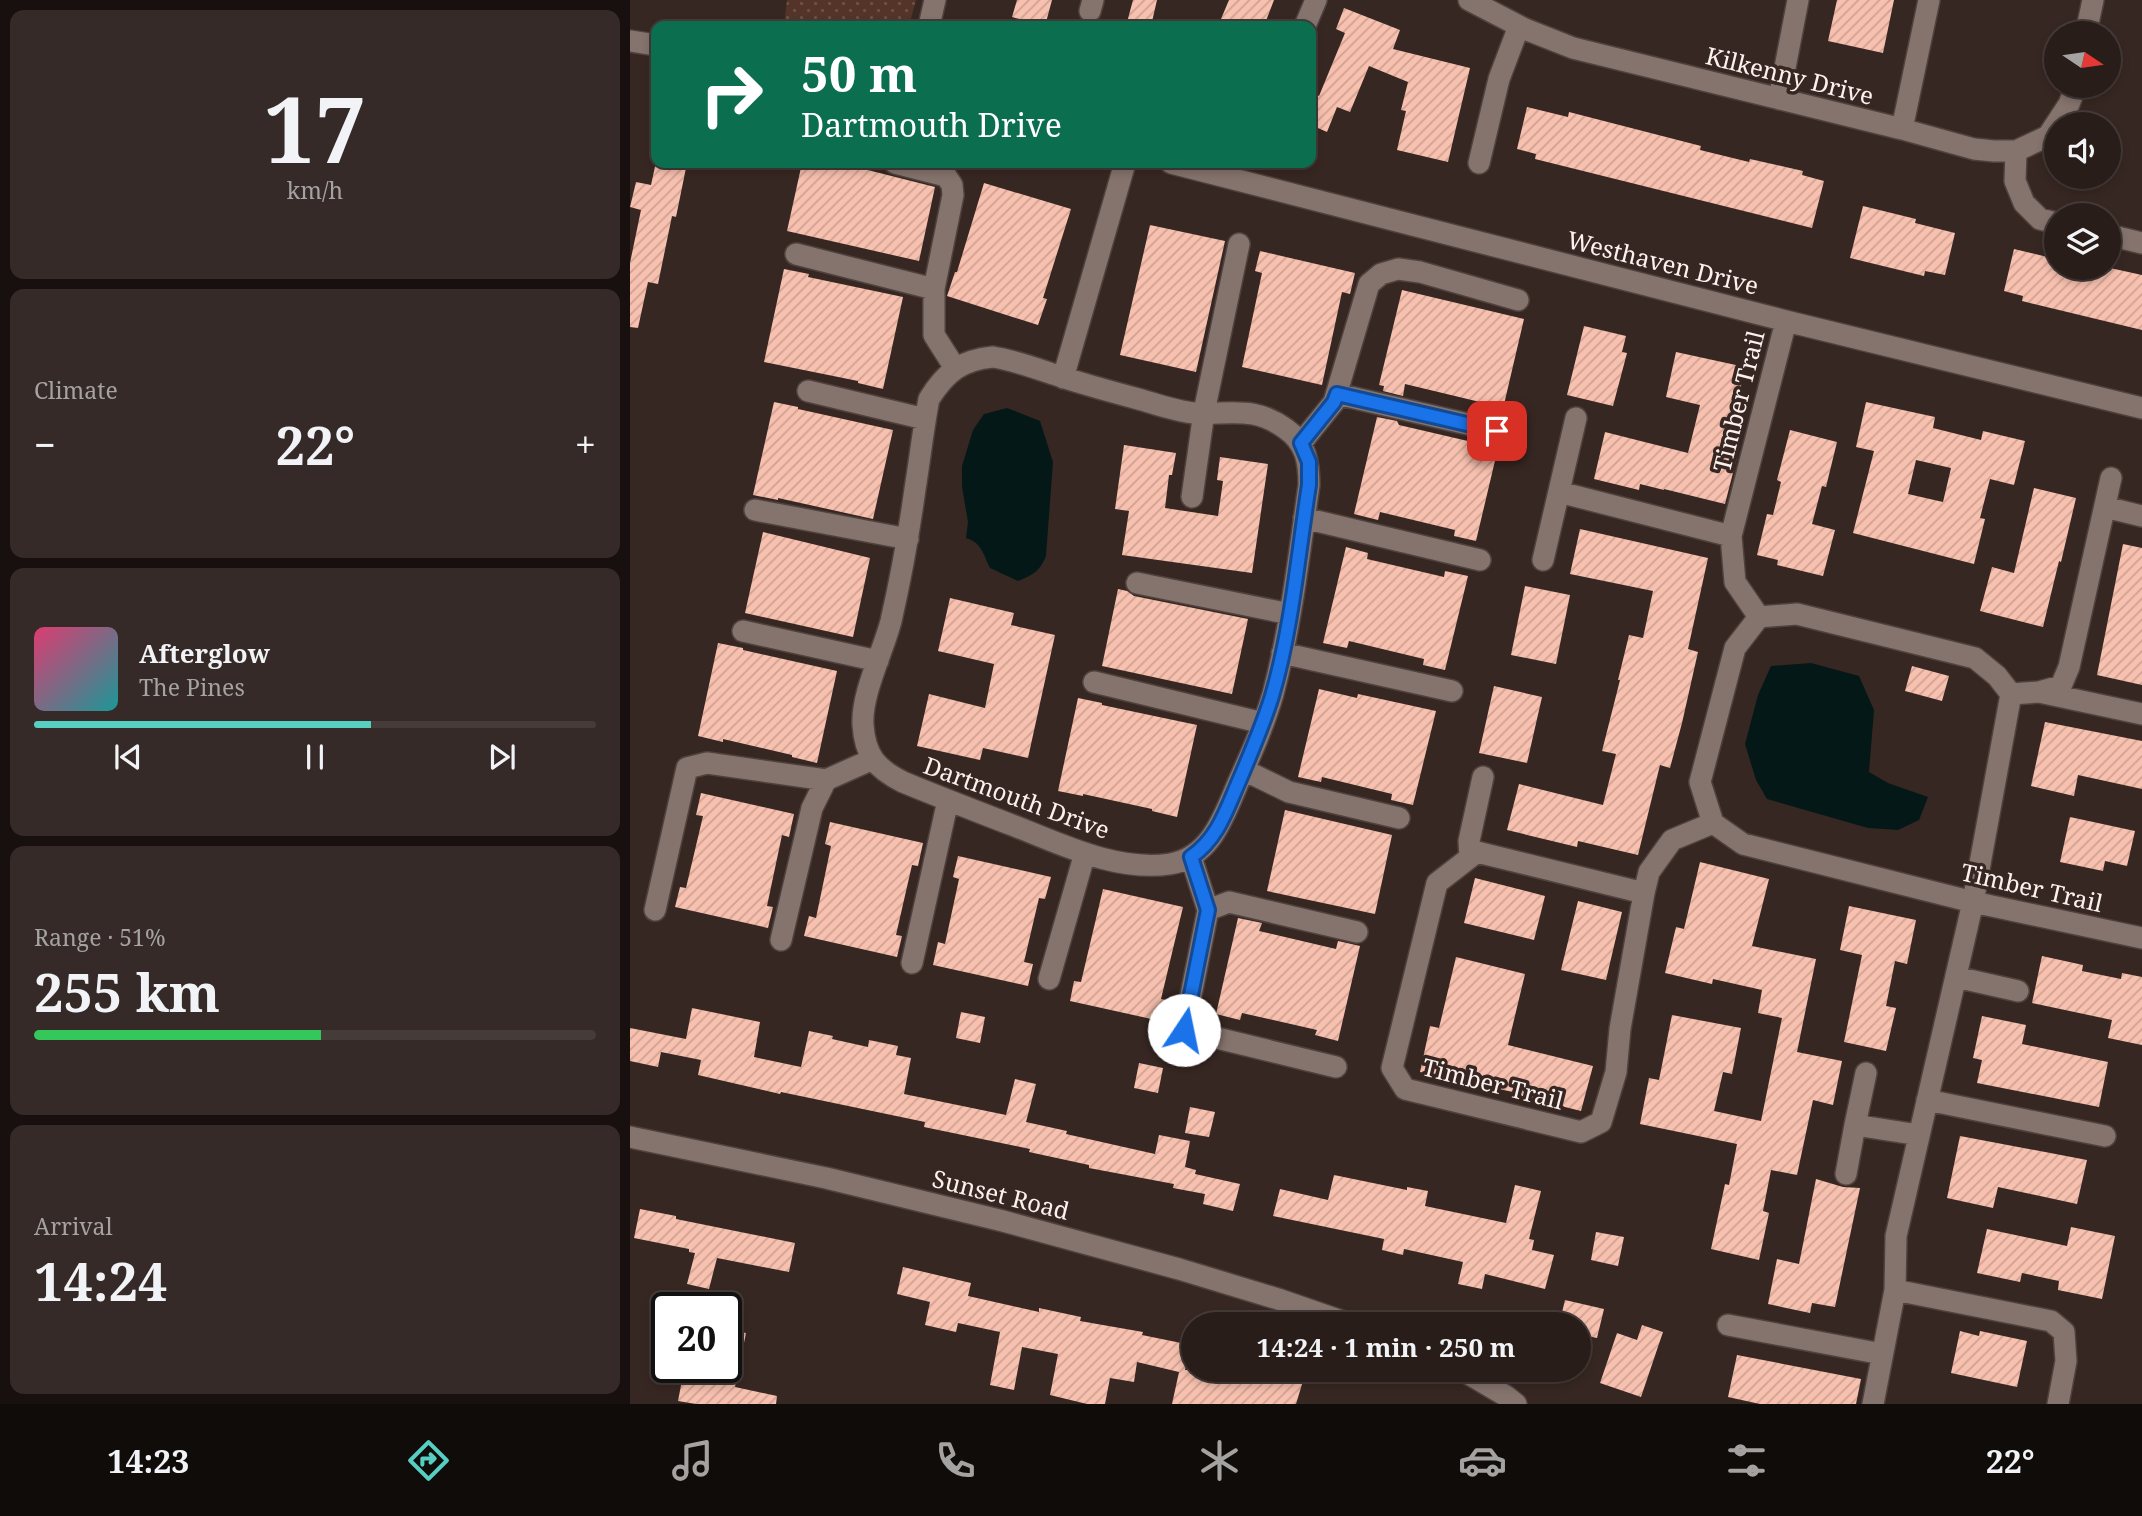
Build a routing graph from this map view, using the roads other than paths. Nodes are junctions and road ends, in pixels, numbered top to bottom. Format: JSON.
{"nodes":[{"id":1,"x":935,"y":0,"type":"edge"},
{"id":2,"x":1316,"y":0,"type":"edge"},
{"id":3,"x":1469,"y":0,"type":"edge"},
{"id":4,"x":1798,"y":0,"type":"edge"},
{"id":5,"x":1928,"y":0,"type":"edge"},
{"id":6,"x":2093,"y":0,"type":"edge"},
{"id":7,"x":1499,"y":7,"type":"edge"},
{"id":8,"x":930,"y":21,"type":"edge"},
{"id":9,"x":1306,"y":21,"type":"edge"},
{"id":10,"x":2089,"y":21,"type":"edge"},
{"id":11,"x":1519,"y":26,"type":"junction"},
{"id":12,"x":630,"y":41,"type":"edge"},
{"id":13,"x":651,"y":45,"type":"edge"},
{"id":14,"x":2071,"y":98,"type":"edge"},
{"id":15,"x":1779,"y":99,"type":"junction"},
{"id":16,"x":1902,"y":129,"type":"junction"},
{"id":17,"x":2016,"y":150,"type":"junction"},
{"id":18,"x":1479,"y":163,"type":"dead end"},
{"id":19,"x":915,"y":168,"type":"edge"},
{"id":20,"x":1124,"y":168,"type":"edge"},
{"id":21,"x":1190,"y":168,"type":"edge"},
{"id":22,"x":2044,"y":220,"type":"edge"},
{"id":23,"x":2121,"y":238,"type":"edge"},
{"id":24,"x":2142,"y":243,"type":"edge"},
{"id":25,"x":1239,"y":244,"type":"dead end"},
{"id":26,"x":796,"y":254,"type":"dead end"},
{"id":27,"x":934,"y":289,"type":"junction"},
{"id":28,"x":1518,"y":300,"type":"dead end"},
{"id":29,"x":1786,"y":321,"type":"junction"},
{"id":30,"x":955,"y":368,"type":"junction"},
{"id":31,"x":1063,"y":378,"type":"junction"},
{"id":32,"x":808,"y":391,"type":"dead end"},
{"id":33,"x":1337,"y":394,"type":"junction"},
{"id":34,"x":2142,"y":408,"type":"edge"},
{"id":35,"x":1204,"y":412,"type":"junction"},
{"id":36,"x":1576,"y":418,"type":"dead end"},
{"id":37,"x":925,"y":419,"type":"junction"},
{"id":38,"x":1497,"y":431,"type":"dead end"},
{"id":39,"x":1301,"y":443,"type":"junction"},
{"id":40,"x":2111,"y":478,"type":"dead end"},
{"id":41,"x":1559,"y":492,"type":"junction"},
{"id":42,"x":1192,"y":497,"type":"dead end"},
{"id":43,"x":2105,"y":507,"type":"junction"},
{"id":44,"x":755,"y":510,"type":"dead end"},
{"id":45,"x":2142,"y":516,"type":"edge"},
{"id":46,"x":1304,"y":518,"type":"junction"},
{"id":47,"x":1731,"y":536,"type":"junction"},
{"id":48,"x":908,"y":539,"type":"junction"},
{"id":49,"x":1480,"y":560,"type":"dead end"},
{"id":50,"x":1543,"y":560,"type":"dead end"},
{"id":51,"x":1137,"y":583,"type":"dead end"},
{"id":52,"x":1290,"y":614,"type":"junction"},
{"id":53,"x":1759,"y":617,"type":"junction"},
{"id":54,"x":743,"y":631,"type":"dead end"},
{"id":55,"x":1282,"y":653,"type":"junction"},
{"id":56,"x":878,"y":661,"type":"junction"},
{"id":57,"x":1094,"y":682,"type":"dead end"},
{"id":58,"x":1452,"y":691,"type":"dead end"},
{"id":59,"x":2039,"y":692,"type":"junction"},
{"id":60,"x":2011,"y":694,"type":"junction"},
{"id":61,"x":2142,"y":715,"type":"edge"},
{"id":62,"x":1263,"y":723,"type":"junction"},
{"id":63,"x":873,"y":759,"type":"junction"},
{"id":64,"x":1244,"y":770,"type":"junction"},
{"id":65,"x":1483,"y":777,"type":"dead end"},
{"id":66,"x":826,"y":780,"type":"junction"},
{"id":67,"x":948,"y":800,"type":"junction"},
{"id":68,"x":1399,"y":818,"type":"dead end"},
{"id":69,"x":1713,"y":823,"type":"junction"},
{"id":70,"x":1085,"y":853,"type":"junction"},
{"id":71,"x":1191,"y":857,"type":"junction"},
{"id":72,"x":1470,"y":857,"type":"junction"},
{"id":73,"x":1644,"y":893,"type":"junction"},
{"id":74,"x":1973,"y":902,"type":"junction"},
{"id":75,"x":655,"y":910,"type":"dead end"},
{"id":76,"x":1208,"y":910,"type":"junction"},
{"id":77,"x":1357,"y":932,"type":"dead end"},
{"id":78,"x":2142,"y":938,"type":"edge"},
{"id":79,"x":781,"y":940,"type":"dead end"},
{"id":80,"x":912,"y":963,"type":"dead end"},
{"id":81,"x":1956,"y":977,"type":"junction"},
{"id":82,"x":1049,"y":979,"type":"dead end"},
{"id":83,"x":2018,"y":990,"type":"dead end"},
{"id":84,"x":1336,"y":1067,"type":"dead end"},
{"id":85,"x":1866,"y":1073,"type":"dead end"},
{"id":86,"x":1927,"y":1100,"type":"junction"},
{"id":87,"x":1856,"y":1125,"type":"junction"},
{"id":88,"x":1919,"y":1135,"type":"junction"},
{"id":89,"x":2105,"y":1136,"type":"dead end"},
{"id":90,"x":630,"y":1137,"type":"edge"},
{"id":91,"x":1846,"y":1174,"type":"dead end"},
{"id":92,"x":1895,"y":1290,"type":"junction"},
{"id":93,"x":1312,"y":1312,"type":"edge"},
{"id":94,"x":1728,"y":1325,"type":"dead end"},
{"id":95,"x":1882,"y":1354,"type":"junction"},
{"id":96,"x":1482,"y":1382,"type":"edge"},
{"id":97,"x":1516,"y":1404,"type":"edge"},
{"id":98,"x":1873,"y":1404,"type":"edge"},
{"id":99,"x":2058,"y":1404,"type":"edge"}],
"edges":[{"from":1,"to":8,"type":"street"},
{"from":2,"to":9,"type":"street"},
{"from":3,"to":7,"type":"street","name":"Kilkenny Drive"},
{"from":4,"to":15,"type":"street"},
{"from":5,"to":16,"type":"street"},
{"from":6,"to":10,"type":"street"},
{"from":7,"to":11,"type":"street","name":"Kilkenny Drive"},
{"from":11,"to":15,"type":"street","name":"Kilkenny Drive"},
{"from":11,"to":18,"type":"street"},
{"from":12,"to":13,"type":"street"},
{"from":14,"to":17,"type":"street","name":"Kilkenny Drive"},
{"from":15,"to":16,"type":"street","name":"Kilkenny Drive"},
{"from":16,"to":17,"type":"street","name":"Kilkenny Drive"},
{"from":17,"to":22,"type":"street"},
{"from":19,"to":27,"type":"street"},
{"from":20,"to":31,"type":"street"},
{"from":21,"to":29,"type":"street","name":"Westhaven Drive"},
{"from":23,"to":24,"type":"street"},
{"from":25,"to":35,"type":"street"},
{"from":26,"to":27,"type":"street"},
{"from":27,"to":30,"type":"street"},
{"from":28,"to":33,"type":"street"},
{"from":29,"to":34,"type":"street","name":"Westhaven Drive"},
{"from":29,"to":47,"type":"street","name":"Timber Trail"},
{"from":30,"to":31,"type":"street"},
{"from":30,"to":37,"type":"street"},
{"from":31,"to":35,"type":"street"},
{"from":32,"to":37,"type":"street"},
{"from":33,"to":38,"type":"street"},
{"from":33,"to":39,"type":"street"},
{"from":35,"to":39,"type":"street"},
{"from":35,"to":42,"type":"street"},
{"from":36,"to":41,"type":"street"},
{"from":37,"to":48,"type":"street"},
{"from":39,"to":46,"type":"street"},
{"from":40,"to":43,"type":"street"},
{"from":41,"to":47,"type":"street"},
{"from":41,"to":50,"type":"street"},
{"from":43,"to":45,"type":"street"},
{"from":43,"to":59,"type":"street"},
{"from":44,"to":48,"type":"street"},
{"from":46,"to":49,"type":"street"},
{"from":46,"to":52,"type":"street"},
{"from":47,"to":53,"type":"street","name":"Timber Trail"},
{"from":48,"to":56,"type":"street"},
{"from":51,"to":52,"type":"street"},
{"from":52,"to":55,"type":"street"},
{"from":53,"to":60,"type":"street"},
{"from":53,"to":69,"type":"street"},
{"from":54,"to":56,"type":"street"},
{"from":55,"to":58,"type":"street"},
{"from":55,"to":62,"type":"street"},
{"from":56,"to":63,"type":"street"},
{"from":57,"to":62,"type":"street"},
{"from":59,"to":60,"type":"street"},
{"from":59,"to":61,"type":"street"},
{"from":60,"to":74,"type":"street"},
{"from":62,"to":64,"type":"street"},
{"from":63,"to":66,"type":"street"},
{"from":63,"to":67,"type":"street","name":"Dartmouth Drive"},
{"from":64,"to":68,"type":"street"},
{"from":64,"to":71,"type":"street"},
{"from":65,"to":72,"type":"street"},
{"from":66,"to":75,"type":"street"},
{"from":66,"to":79,"type":"street"},
{"from":67,"to":70,"type":"street","name":"Dartmouth Drive"},
{"from":67,"to":80,"type":"street"},
{"from":69,"to":73,"type":"street","name":"Timber Trail"},
{"from":69,"to":74,"type":"street","name":"Timber Trail"},
{"from":70,"to":71,"type":"street","name":"Dartmouth Drive"},
{"from":70,"to":82,"type":"street"},
{"from":71,"to":76,"type":"street"},
{"from":72,"to":73,"type":"street"},
{"from":72,"to":73,"type":"street","name":"Timber Trail"},
{"from":74,"to":78,"type":"street","name":"Timber Trail"},
{"from":74,"to":81,"type":"street"},
{"from":76,"to":77,"type":"street"},
{"from":76,"to":84,"type":"street"},
{"from":81,"to":83,"type":"street"},
{"from":81,"to":86,"type":"street"},
{"from":85,"to":87,"type":"street"},
{"from":86,"to":88,"type":"street"},
{"from":86,"to":89,"type":"street"},
{"from":87,"to":88,"type":"street"},
{"from":87,"to":91,"type":"street"},
{"from":88,"to":92,"type":"street"},
{"from":90,"to":93,"type":"street","name":"Sunset Road"},
{"from":92,"to":95,"type":"street"},
{"from":92,"to":99,"type":"street"},
{"from":94,"to":95,"type":"street"},
{"from":95,"to":98,"type":"street"},
{"from":96,"to":97,"type":"street"}]}
